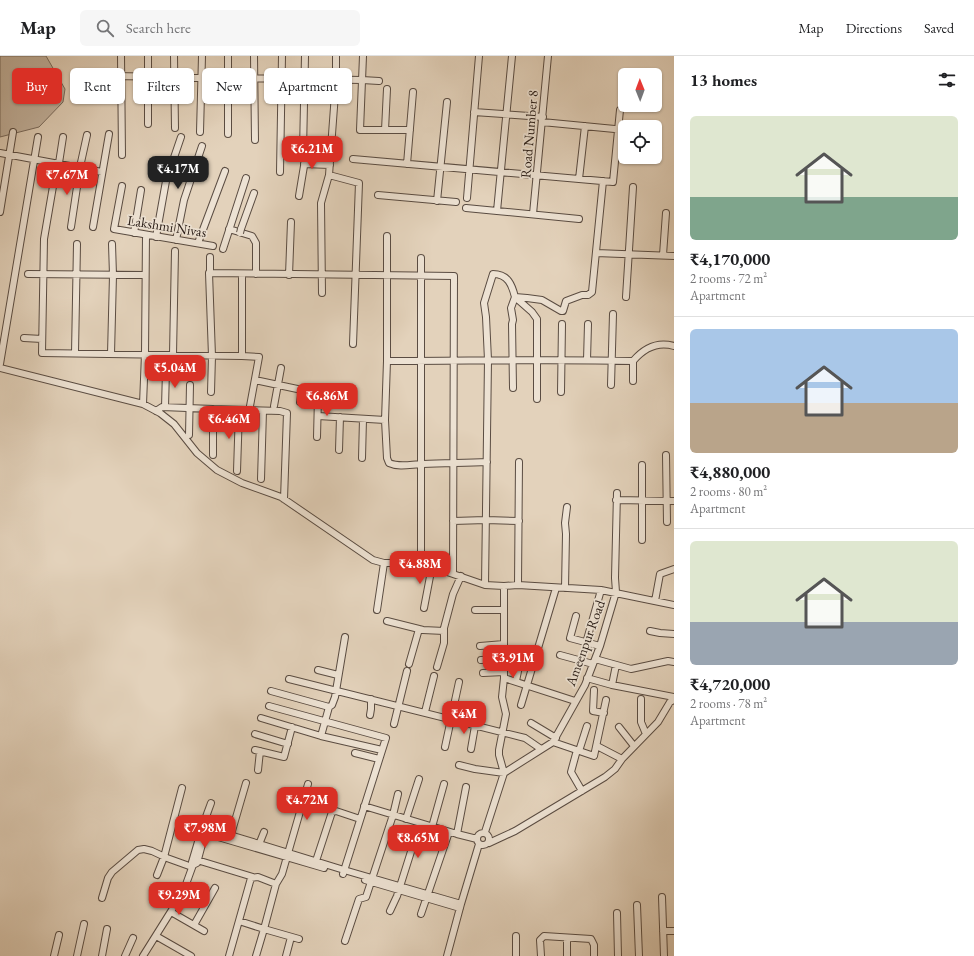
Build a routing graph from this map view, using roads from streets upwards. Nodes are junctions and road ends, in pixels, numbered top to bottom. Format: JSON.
{"nodes":[{"id":1,"x":121,"y":56,"type":"edge"},
{"id":2,"x":148,"y":56,"type":"edge"},
{"id":3,"x":174,"y":56,"type":"edge"},
{"id":4,"x":202,"y":56,"type":"edge"},
{"id":5,"x":228,"y":56,"type":"edge"},
{"id":6,"x":254,"y":56,"type":"edge"},
{"id":7,"x":282,"y":56,"type":"edge"},
{"id":8,"x":305,"y":56,"type":"edge"},
{"id":9,"x":336,"y":56,"type":"edge"},
{"id":10,"x":363,"y":56,"type":"edge"},
{"id":11,"x":479,"y":56,"type":"edge"},
{"id":12,"x":512,"y":56,"type":"edge"},
{"id":13,"x":548,"y":56,"type":"edge"},
{"id":14,"x":121,"y":68,"type":"edge"},
{"id":15,"x":148,"y":68,"type":"edge"},
{"id":16,"x":174,"y":68,"type":"edge"},
{"id":17,"x":202,"y":68,"type":"edge"},
{"id":18,"x":228,"y":68,"type":"edge"},
{"id":19,"x":254,"y":68,"type":"edge"},
{"id":20,"x":281,"y":68,"type":"edge"},
{"id":21,"x":305,"y":68,"type":"edge"},
{"id":22,"x":336,"y":68,"type":"edge"},
{"id":23,"x":194,"y":78,"type":"edge"},
{"id":24,"x":202,"y":78,"type":"joint"},
{"id":25,"x":352,"y":80,"type":"edge"},
{"id":26,"x":362,"y":80,"type":"junction"},
{"id":27,"x":379,"y":81,"type":"dead end"},
{"id":28,"x":387,"y":89,"type":"dead end"},
{"id":29,"x":413,"y":92,"type":"dead end"},
{"id":30,"x":446,"y":102,"type":"dead end"},
{"id":31,"x":121,"y":104,"type":"edge"},
{"id":32,"x":148,"y":104,"type":"edge"},
{"id":33,"x":175,"y":104,"type":"edge"},
{"id":34,"x":228,"y":104,"type":"edge"},
{"id":35,"x":254,"y":104,"type":"edge"},
{"id":36,"x":281,"y":104,"type":"edge"},
{"id":37,"x":304,"y":104,"type":"edge"},
{"id":38,"x":334,"y":104,"type":"edge"},
{"id":39,"x":474,"y":112,"type":"junction"},
{"id":40,"x":506,"y":114,"type":"junction"},
{"id":41,"x":542,"y":120,"type":"junction"},
{"id":42,"x":148,"y":124,"type":"dead end"},
{"id":43,"x":584,"y":126,"type":"junction"},
{"id":44,"x":175,"y":128,"type":"dead end"},
{"id":45,"x":618,"y":129,"type":"joint"},
{"id":46,"x":384,"y":130,"type":"junction"},
{"id":47,"x":410,"y":130,"type":"junction"},
{"id":48,"x":13,"y":132,"type":"dead end"},
{"id":49,"x":200,"y":132,"type":"dead end"},
{"id":50,"x":109,"y":134,"type":"dead end"},
{"id":51,"x":228,"y":134,"type":"dead end"},
{"id":52,"x":87,"y":135,"type":"dead end"},
{"id":53,"x":38,"y":137,"type":"dead end"},
{"id":54,"x":63,"y":137,"type":"dead end"},
{"id":55,"x":181,"y":137,"type":"dead end"},
{"id":56,"x":255,"y":140,"type":"dead end"},
{"id":57,"x":202,"y":146,"type":"dead end"},
{"id":58,"x":0,"y":153,"type":"edge"},
{"id":59,"x":10,"y":155,"type":"junction"},
{"id":60,"x":122,"y":155,"type":"dead end"},
{"id":61,"x":35,"y":159,"type":"junction"},
{"id":62,"x":353,"y":159,"type":"dead end"},
{"id":63,"x":58,"y":163,"type":"junction"},
{"id":64,"x":304,"y":164,"type":"junction"},
{"id":65,"x":407,"y":164,"type":"junction"},
{"id":66,"x":330,"y":165,"type":"junction"},
{"id":67,"x":80,"y":167,"type":"junction"},
{"id":68,"x":440,"y":167,"type":"junction"},
{"id":69,"x":469,"y":169,"type":"junction"},
{"id":70,"x":225,"y":171,"type":"dead end"},
{"id":71,"x":102,"y":172,"type":"junction"},
{"id":72,"x":280,"y":172,"type":"dead end"},
{"id":73,"x":501,"y":172,"type":"junction"},
{"id":74,"x":329,"y":175,"type":"junction"},
{"id":75,"x":537,"y":176,"type":"junction"},
{"id":76,"x":246,"y":178,"type":"dead end"},
{"id":77,"x":579,"y":179,"type":"junction"},
{"id":78,"x":603,"y":181,"type":"junction"},
{"id":79,"x":122,"y":186,"type":"dead end"},
{"id":80,"x":634,"y":187,"type":"dead end"},
{"id":81,"x":141,"y":190,"type":"dead end"},
{"id":82,"x":254,"y":193,"type":"dead end"},
{"id":83,"x":378,"y":195,"type":"dead end"},
{"id":84,"x":299,"y":196,"type":"dead end"},
{"id":85,"x":467,"y":198,"type":"dead end"},
{"id":86,"x":437,"y":201,"type":"junction"},
{"id":87,"x":456,"y":202,"type":"dead end"},
{"id":88,"x":466,"y":208,"type":"dead end"},
{"id":89,"x":498,"y":211,"type":"junction"},
{"id":90,"x":0,"y":212,"type":"edge"},
{"id":91,"x":666,"y":213,"type":"dead end"},
{"id":92,"x":533,"y":214,"type":"junction"},
{"id":93,"x":579,"y":219,"type":"dead end"},
{"id":94,"x":292,"y":222,"type":"dead end"},
{"id":95,"x":71,"y":227,"type":"dead end"},
{"id":96,"x":93,"y":227,"type":"dead end"},
{"id":97,"x":229,"y":229,"type":"junction"},
{"id":98,"x":241,"y":231,"type":"dead end"},
{"id":99,"x":134,"y":233,"type":"junction"},
{"id":100,"x":146,"y":236,"type":"junction"},
{"id":101,"x":387,"y":236,"type":"dead end"},
{"id":102,"x":156,"y":237,"type":"junction"},
{"id":103,"x":176,"y":240,"type":"junction"},
{"id":104,"x":198,"y":243,"type":"junction"},
{"id":105,"x":77,"y":244,"type":"dead end"},
{"id":106,"x":112,"y":244,"type":"dead end"},
{"id":107,"x":213,"y":246,"type":"dead end"},
{"id":108,"x":223,"y":249,"type":"dead end"},
{"id":109,"x":175,"y":251,"type":"dead end"},
{"id":110,"x":596,"y":252,"type":"junction"},
{"id":111,"x":629,"y":254,"type":"junction"},
{"id":112,"x":663,"y":256,"type":"junction"},
{"id":113,"x":674,"y":256,"type":"edge"},
{"id":114,"x":210,"y":257,"type":"dead end"},
{"id":115,"x":421,"y":258,"type":"dead end"},
{"id":116,"x":210,"y":273,"type":"junction"},
{"id":117,"x":28,"y":274,"type":"dead end"},
{"id":118,"x":242,"y":274,"type":"junction"},
{"id":119,"x":256,"y":274,"type":"junction"},
{"id":120,"x":43,"y":275,"type":"junction"},
{"id":121,"x":77,"y":275,"type":"junction"},
{"id":122,"x":113,"y":275,"type":"junction"},
{"id":123,"x":145,"y":275,"type":"junction"},
{"id":124,"x":289,"y":275,"type":"junction"},
{"id":125,"x":322,"y":276,"type":"junction"},
{"id":126,"x":355,"y":276,"type":"junction"},
{"id":127,"x":388,"y":276,"type":"junction"},
{"id":128,"x":421,"y":276,"type":"junction"},
{"id":129,"x":322,"y":293,"type":"dead end"},
{"id":130,"x":515,"y":297,"type":"junction"},
{"id":131,"x":626,"y":297,"type":"dead end"},
{"id":132,"x":613,"y":314,"type":"dead end"},
{"id":133,"x":562,"y":324,"type":"dead end"},
{"id":134,"x":588,"y":324,"type":"dead end"},
{"id":135,"x":24,"y":338,"type":"dead end"},
{"id":136,"x":42,"y":338,"type":"junction"},
{"id":137,"x":353,"y":344,"type":"dead end"},
{"id":138,"x":674,"y":346,"type":"edge"},
{"id":139,"x":75,"y":353,"type":"junction"},
{"id":140,"x":112,"y":354,"type":"junction"},
{"id":141,"x":145,"y":354,"type":"junction"},
{"id":142,"x":173,"y":355,"type":"junction"},
{"id":143,"x":212,"y":356,"type":"junction"},
{"id":144,"x":242,"y":356,"type":"junction"},
{"id":145,"x":488,"y":360,"type":"junction"},
{"id":146,"x":513,"y":360,"type":"junction"},
{"id":147,"x":537,"y":360,"type":"junction"},
{"id":148,"x":562,"y":360,"type":"junction"},
{"id":149,"x":587,"y":360,"type":"junction"},
{"id":150,"x":387,"y":361,"type":"junction"},
{"id":151,"x":421,"y":361,"type":"junction"},
{"id":152,"x":612,"y":361,"type":"junction"},
{"id":153,"x":633,"y":361,"type":"junction"},
{"id":154,"x":454,"y":362,"type":"junction"},
{"id":155,"x":0,"y":364,"type":"edge"},
{"id":156,"x":0,"y":368,"type":"edge"},
{"id":157,"x":281,"y":368,"type":"dead end"},
{"id":158,"x":166,"y":370,"type":"dead end"},
{"id":159,"x":254,"y":380,"type":"junction"},
{"id":160,"x":633,"y":381,"type":"dead end"},
{"id":161,"x":611,"y":384,"type":"dead end"},
{"id":162,"x":190,"y":385,"type":"dead end"},
{"id":163,"x":278,"y":385,"type":"junction"},
{"id":164,"x":513,"y":388,"type":"dead end"},
{"id":165,"x":211,"y":392,"type":"dead end"},
{"id":166,"x":561,"y":392,"type":"dead end"},
{"id":167,"x":318,"y":397,"type":"dead end"},
{"id":168,"x":536,"y":399,"type":"dead end"},
{"id":169,"x":300,"y":402,"type":"dead end"},
{"id":170,"x":143,"y":404,"type":"junction"},
{"id":171,"x":250,"y":406,"type":"dead end"},
{"id":172,"x":274,"y":406,"type":"dead end"},
{"id":173,"x":165,"y":407,"type":"junction"},
{"id":174,"x":190,"y":408,"type":"junction"},
{"id":175,"x":213,"y":409,"type":"junction"},
{"id":176,"x":239,"y":410,"type":"junction"},
{"id":177,"x":156,"y":411,"type":"junction"},
{"id":178,"x":263,"y":411,"type":"junction"},
{"id":179,"x":318,"y":416,"type":"junction"},
{"id":180,"x":340,"y":417,"type":"junction"},
{"id":181,"x":363,"y":419,"type":"junction"},
{"id":182,"x":385,"y":420,"type":"junction"},
{"id":183,"x":189,"y":434,"type":"dead end"},
{"id":184,"x":317,"y":437,"type":"dead end"},
{"id":185,"x":339,"y":450,"type":"dead end"},
{"id":186,"x":213,"y":455,"type":"dead end"},
{"id":187,"x":666,"y":455,"type":"dead end"},
{"id":188,"x":362,"y":458,"type":"dead end"},
{"id":189,"x":486,"y":462,"type":"junction"},
{"id":190,"x":519,"y":462,"type":"dead end"},
{"id":191,"x":453,"y":463,"type":"junction"},
{"id":192,"x":421,"y":464,"type":"junction"},
{"id":193,"x":642,"y":465,"type":"dead end"},
{"id":194,"x":237,"y":471,"type":"dead end"},
{"id":195,"x":261,"y":479,"type":"dead end"},
{"id":196,"x":617,"y":493,"type":"dead end"},
{"id":197,"x":284,"y":499,"type":"junction"},
{"id":198,"x":616,"y":500,"type":"junction"},
{"id":199,"x":641,"y":501,"type":"junction"},
{"id":200,"x":666,"y":501,"type":"junction"},
{"id":201,"x":674,"y":501,"type":"edge"},
{"id":202,"x":567,"y":508,"type":"dead end"},
{"id":203,"x":486,"y":520,"type":"junction"},
{"id":204,"x":453,"y":521,"type":"junction"},
{"id":205,"x":519,"y":521,"type":"junction"},
{"id":206,"x":667,"y":522,"type":"dead end"},
{"id":207,"x":642,"y":540,"type":"dead end"},
{"id":208,"x":384,"y":563,"type":"junction"},
{"id":209,"x":421,"y":563,"type":"junction"},
{"id":210,"x":432,"y":566,"type":"junction"},
{"id":211,"x":674,"y":569,"type":"edge"},
{"id":212,"x":453,"y":573,"type":"junction"},
{"id":213,"x":462,"y":576,"type":"junction"},
{"id":214,"x":485,"y":585,"type":"junction"},
{"id":215,"x":518,"y":585,"type":"junction"},
{"id":216,"x":504,"y":586,"type":"junction"},
{"id":217,"x":556,"y":588,"type":"junction"},
{"id":218,"x":565,"y":588,"type":"junction"},
{"id":219,"x":601,"y":590,"type":"junction"},
{"id":220,"x":616,"y":592,"type":"junction"},
{"id":221,"x":655,"y":601,"type":"junction"},
{"id":222,"x":674,"y":605,"type":"edge"},
{"id":223,"x":424,"y":608,"type":"dead end"},
{"id":224,"x":377,"y":610,"type":"dead end"},
{"id":225,"x":475,"y":610,"type":"dead end"},
{"id":226,"x":504,"y":610,"type":"junction"},
{"id":227,"x":576,"y":616,"type":"dead end"},
{"id":228,"x":387,"y":621,"type":"dead end"},
{"id":229,"x":419,"y":629,"type":"junction"},
{"id":230,"x":444,"y":631,"type":"junction"},
{"id":231,"x":650,"y":631,"type":"dead end"},
{"id":232,"x":674,"y":634,"type":"edge"},
{"id":233,"x":345,"y":637,"type":"dead end"},
{"id":234,"x":586,"y":643,"type":"junction"},
{"id":235,"x":504,"y":644,"type":"junction"},
{"id":236,"x":480,"y":646,"type":"dead end"},
{"id":237,"x":600,"y":646,"type":"junction"},
{"id":238,"x":560,"y":655,"type":"dead end"},
{"id":239,"x":521,"y":657,"type":"dead end"},
{"id":240,"x":504,"y":659,"type":"junction"},
{"id":241,"x":481,"y":660,"type":"dead end"},
{"id":242,"x":594,"y":662,"type":"junction"},
{"id":243,"x":674,"y":662,"type":"edge"},
{"id":244,"x":616,"y":665,"type":"junction"},
{"id":245,"x":437,"y":667,"type":"dead end"},
{"id":246,"x":318,"y":670,"type":"dead end"},
{"id":247,"x":483,"y":673,"type":"dead end"},
{"id":248,"x":338,"y":675,"type":"junction"},
{"id":249,"x":504,"y":675,"type":"junction"},
{"id":250,"x":434,"y":676,"type":"dead end"},
{"id":251,"x":588,"y":678,"type":"junction"},
{"id":252,"x":289,"y":679,"type":"dead end"},
{"id":253,"x":516,"y":681,"type":"junction"},
{"id":254,"x":459,"y":682,"type":"dead end"},
{"id":255,"x":527,"y":685,"type":"junction"},
{"id":256,"x":612,"y":685,"type":"junction"},
{"id":257,"x":336,"y":690,"type":"junction"},
{"id":258,"x":594,"y":690,"type":"dead end"},
{"id":259,"x":271,"y":691,"type":"dead end"},
{"id":260,"x":674,"y":698,"type":"edge"},
{"id":261,"x":371,"y":699,"type":"junction"},
{"id":262,"x":641,"y":699,"type":"dead end"},
{"id":263,"x":606,"y":700,"type":"dead end"},
{"id":264,"x":575,"y":701,"type":"junction"},
{"id":265,"x":521,"y":705,"type":"dead end"},
{"id":266,"x":269,"y":706,"type":"dead end"},
{"id":267,"x":399,"y":706,"type":"junction"},
{"id":268,"x":330,"y":707,"type":"junction"},
{"id":269,"x":425,"y":712,"type":"junction"},
{"id":270,"x":604,"y":713,"type":"junction"},
{"id":271,"x":370,"y":715,"type":"dead end"},
{"id":272,"x":261,"y":718,"type":"dead end"},
{"id":273,"x":452,"y":719,"type":"junction"},
{"id":274,"x":324,"y":722,"type":"junction"},
{"id":275,"x":531,"y":723,"type":"dead end"},
{"id":276,"x":394,"y":724,"type":"dead end"},
{"id":277,"x":475,"y":726,"type":"junction"},
{"id":278,"x":587,"y":726,"type":"dead end"},
{"id":279,"x":292,"y":727,"type":"junction"},
{"id":280,"x":619,"y":727,"type":"dead end"},
{"id":281,"x":503,"y":733,"type":"junction"},
{"id":282,"x":255,"y":734,"type":"dead end"},
{"id":283,"x":646,"y":734,"type":"junction"},
{"id":284,"x":321,"y":736,"type":"junction"},
{"id":285,"x":554,"y":740,"type":"junction"},
{"id":286,"x":288,"y":744,"type":"junction"},
{"id":287,"x":597,"y":746,"type":"junction"},
{"id":288,"x":634,"y":746,"type":"junction"},
{"id":289,"x":446,"y":747,"type":"dead end"},
{"id":290,"x":470,"y":748,"type":"dead end"},
{"id":291,"x":541,"y":749,"type":"junction"},
{"id":292,"x":382,"y":750,"type":"junction"},
{"id":293,"x":578,"y":750,"type":"junction"},
{"id":294,"x":355,"y":753,"type":"dead end"},
{"id":295,"x":379,"y":759,"type":"junction"},
{"id":296,"x":622,"y":759,"type":"junction"},
{"id":297,"x":459,"y":765,"type":"dead end"},
{"id":298,"x":258,"y":770,"type":"dead end"},
{"id":299,"x":504,"y":772,"type":"junction"},
{"id":300,"x":419,"y":779,"type":"dead end"},
{"id":301,"x":246,"y":783,"type":"dead end"},
{"id":302,"x":308,"y":784,"type":"dead end"},
{"id":303,"x":444,"y":784,"type":"dead end"},
{"id":304,"x":466,"y":787,"type":"dead end"},
{"id":305,"x":182,"y":788,"type":"dead end"},
{"id":306,"x":582,"y":791,"type":"junction"},
{"id":307,"x":398,"y":794,"type":"dead end"},
{"id":308,"x":210,"y":803,"type":"dead end"},
{"id":309,"x":364,"y":806,"type":"junction"},
{"id":310,"x":393,"y":815,"type":"junction"},
{"id":311,"x":360,"y":819,"type":"junction"},
{"id":312,"x":406,"y":819,"type":"junction"},
{"id":313,"x":420,"y":823,"type":"junction"},
{"id":314,"x":432,"y":827,"type":"junction"},
{"id":315,"x":264,"y":832,"type":"dead end"},
{"id":316,"x":449,"y":832,"type":"junction"},
{"id":317,"x":485,"y":832,"type":"junction"},
{"id":318,"x":205,"y":833,"type":"junction"},
{"id":319,"x":457,"y":834,"type":"junction"},
{"id":320,"x":232,"y":838,"type":"junction"},
{"id":321,"x":483,"y":843,"type":"junction"},
{"id":322,"x":259,"y":847,"type":"junction"},
{"id":323,"x":288,"y":855,"type":"junction"},
{"id":324,"x":164,"y":856,"type":"junction"},
{"id":325,"x":315,"y":863,"type":"junction"},
{"id":326,"x":194,"y":864,"type":"junction"},
{"id":327,"x":344,"y":872,"type":"junction"},
{"id":328,"x":157,"y":876,"type":"dead end"},
{"id":329,"x":253,"y":877,"type":"junction"},
{"id":330,"x":372,"y":880,"type":"junction"},
{"id":331,"x":276,"y":884,"type":"junction"},
{"id":332,"x":216,"y":888,"type":"dead end"},
{"id":333,"x":400,"y":888,"type":"junction"},
{"id":334,"x":427,"y":896,"type":"junction"},
{"id":335,"x":662,"y":897,"type":"dead end"},
{"id":336,"x":102,"y":898,"type":"dead end"},
{"id":337,"x":636,"y":905,"type":"dead end"},
{"id":338,"x":460,"y":906,"type":"junction"},
{"id":339,"x":390,"y":911,"type":"dead end"},
{"id":340,"x":171,"y":912,"type":"junction"},
{"id":341,"x":617,"y":913,"type":"dead end"},
{"id":342,"x":422,"y":914,"type":"dead end"},
{"id":343,"x":239,"y":921,"type":"junction"},
{"id":344,"x":84,"y":924,"type":"dead end"},
{"id":345,"x":194,"y":925,"type":"junction"},
{"id":346,"x":107,"y":929,"type":"dead end"},
{"id":347,"x":264,"y":929,"type":"junction"},
{"id":348,"x":204,"y":931,"type":"dead end"},
{"id":349,"x":663,"y":931,"type":"junction"},
{"id":350,"x":674,"y":931,"type":"edge"},
{"id":351,"x":59,"y":935,"type":"dead end"},
{"id":352,"x":156,"y":936,"type":"junction"},
{"id":353,"x":516,"y":936,"type":"dead end"},
{"id":354,"x":291,"y":937,"type":"junction"},
{"id":355,"x":133,"y":938,"type":"dead end"},
{"id":356,"x":567,"y":938,"type":"junction"},
{"id":357,"x":299,"y":939,"type":"dead end"},
{"id":358,"x":345,"y":941,"type":"dead end"},
{"id":359,"x":180,"y":950,"type":"junction"},
{"id":360,"x":54,"y":956,"type":"edge"},
{"id":361,"x":77,"y":956,"type":"edge"},
{"id":362,"x":102,"y":956,"type":"edge"},
{"id":363,"x":125,"y":956,"type":"edge"},
{"id":364,"x":143,"y":956,"type":"edge"},
{"id":365,"x":177,"y":956,"type":"edge"},
{"id":366,"x":190,"y":956,"type":"edge"},
{"id":367,"x":229,"y":956,"type":"edge"},
{"id":368,"x":256,"y":956,"type":"edge"},
{"id":369,"x":286,"y":956,"type":"edge"},
{"id":370,"x":447,"y":956,"type":"edge"},
{"id":371,"x":516,"y":956,"type":"edge"},
{"id":372,"x":541,"y":956,"type":"edge"},
{"id":373,"x":567,"y":956,"type":"edge"},
{"id":374,"x":594,"y":956,"type":"edge"},
{"id":375,"x":618,"y":956,"type":"edge"},
{"id":376,"x":639,"y":956,"type":"edge"},
{"id":377,"x":664,"y":956,"type":"edge"}],
"edges":[{"from":1,"to":14,"type":"street"},
{"from":2,"to":15,"type":"street"},
{"from":3,"to":16,"type":"street"},
{"from":4,"to":17,"type":"street"},
{"from":5,"to":18,"type":"street"},
{"from":6,"to":19,"type":"street"},
{"from":7,"to":20,"type":"street"},
{"from":8,"to":21,"type":"street"},
{"from":9,"to":22,"type":"street"},
{"from":10,"to":26,"type":"street"},
{"from":11,"to":39,"type":"street"},
{"from":12,"to":40,"type":"street"},
{"from":13,"to":41,"type":"street","name":"Road Number 8"},
{"from":23,"to":24,"type":"street"},
{"from":24,"to":49,"type":"street"},
{"from":25,"to":26,"type":"street"},
{"from":26,"to":27,"type":"street"},
{"from":26,"to":46,"type":"street"},
{"from":28,"to":46,"type":"street"},
{"from":29,"to":47,"type":"street"},
{"from":30,"to":68,"type":"street"},
{"from":31,"to":60,"type":"street"},
{"from":32,"to":42,"type":"street"},
{"from":33,"to":44,"type":"street"},
{"from":34,"to":51,"type":"street"},
{"from":35,"to":56,"type":"street"},
{"from":36,"to":72,"type":"street"},
{"from":37,"to":64,"type":"street"},
{"from":38,"to":66,"type":"street"},
{"from":39,"to":40,"type":"street"},
{"from":39,"to":69,"type":"street"},
{"from":40,"to":41,"type":"street"},
{"from":40,"to":73,"type":"street"},
{"from":41,"to":43,"type":"street"},
{"from":41,"to":75,"type":"street","name":"Road Number 8"},
{"from":43,"to":45,"type":"street"},
{"from":43,"to":77,"type":"street"},
{"from":45,"to":78,"type":"street"},
{"from":46,"to":47,"type":"street"},
{"from":47,"to":65,"type":"street"},
{"from":48,"to":59,"type":"street"},
{"from":50,"to":71,"type":"street"},
{"from":52,"to":67,"type":"street"},
{"from":53,"to":61,"type":"street"},
{"from":54,"to":63,"type":"street"},
{"from":55,"to":102,"type":"street"},
{"from":57,"to":103,"type":"street"},
{"from":58,"to":59,"type":"street"},
{"from":59,"to":61,"type":"street"},
{"from":59,"to":90,"type":"street"},
{"from":61,"to":63,"type":"street"},
{"from":61,"to":155,"type":"street"},
{"from":62,"to":65,"type":"street"},
{"from":63,"to":67,"type":"street"},
{"from":63,"to":120,"type":"street"},
{"from":64,"to":66,"type":"street"},
{"from":64,"to":84,"type":"street"},
{"from":65,"to":68,"type":"street"},
{"from":66,"to":74,"type":"street"},
{"from":67,"to":71,"type":"street"},
{"from":67,"to":95,"type":"street"},
{"from":68,"to":69,"type":"street"},
{"from":68,"to":86,"type":"street"},
{"from":69,"to":73,"type":"street"},
{"from":69,"to":85,"type":"street"},
{"from":70,"to":104,"type":"street"},
{"from":71,"to":96,"type":"street"},
{"from":73,"to":75,"type":"street"},
{"from":73,"to":89,"type":"street"},
{"from":74,"to":125,"type":"street"},
{"from":74,"to":126,"type":"street"},
{"from":75,"to":77,"type":"street"},
{"from":75,"to":92,"type":"street","name":"Road Number 8"},
{"from":76,"to":97,"type":"street"},
{"from":77,"to":78,"type":"street"},
{"from":78,"to":110,"type":"street"},
{"from":79,"to":99,"type":"street","name":"Lakshmi Nivas"},
{"from":80,"to":111,"type":"street"},
{"from":81,"to":99,"type":"street"},
{"from":82,"to":98,"type":"street"},
{"from":83,"to":86,"type":"street"},
{"from":86,"to":87,"type":"street"},
{"from":88,"to":89,"type":"street"},
{"from":89,"to":92,"type":"street"},
{"from":91,"to":112,"type":"street"},
{"from":92,"to":93,"type":"street"},
{"from":94,"to":124,"type":"street"},
{"from":97,"to":108,"type":"street"},
{"from":97,"to":119,"type":"street"},
{"from":99,"to":100,"type":"street","name":"Lakshmi Nivas"},
{"from":100,"to":102,"type":"street","name":"Lakshmi Nivas"},
{"from":100,"to":123,"type":"street"},
{"from":101,"to":127,"type":"street"},
{"from":102,"to":103,"type":"street","name":"Lakshmi Nivas"},
{"from":103,"to":104,"type":"street","name":"Lakshmi Nivas"},
{"from":104,"to":107,"type":"street","name":"Lakshmi Nivas"},
{"from":105,"to":121,"type":"street"},
{"from":106,"to":122,"type":"street"},
{"from":109,"to":142,"type":"street"},
{"from":110,"to":111,"type":"street"},
{"from":110,"to":130,"type":"street"},
{"from":111,"to":112,"type":"street"},
{"from":111,"to":131,"type":"street"},
{"from":112,"to":113,"type":"street"},
{"from":114,"to":116,"type":"street"},
{"from":115,"to":128,"type":"street"},
{"from":116,"to":118,"type":"street"},
{"from":116,"to":143,"type":"street"},
{"from":117,"to":120,"type":"street"},
{"from":118,"to":119,"type":"street"},
{"from":118,"to":144,"type":"street"},
{"from":119,"to":124,"type":"street"},
{"from":120,"to":121,"type":"street"},
{"from":120,"to":136,"type":"street"},
{"from":121,"to":122,"type":"street"},
{"from":121,"to":139,"type":"street"},
{"from":122,"to":123,"type":"street"},
{"from":122,"to":140,"type":"street"},
{"from":123,"to":141,"type":"street"},
{"from":124,"to":125,"type":"street"},
{"from":125,"to":126,"type":"street"},
{"from":125,"to":129,"type":"street"},
{"from":126,"to":127,"type":"street"},
{"from":126,"to":137,"type":"street"},
{"from":127,"to":128,"type":"street"},
{"from":127,"to":150,"type":"street"},
{"from":128,"to":151,"type":"street"},
{"from":128,"to":154,"type":"street"},
{"from":130,"to":145,"type":"street"},
{"from":130,"to":146,"type":"street"},
{"from":130,"to":147,"type":"street"},
{"from":132,"to":152,"type":"street"},
{"from":133,"to":148,"type":"street"},
{"from":134,"to":149,"type":"street"},
{"from":135,"to":136,"type":"street"},
{"from":136,"to":139,"type":"street"},
{"from":138,"to":153,"type":"street"},
{"from":139,"to":140,"type":"street"},
{"from":140,"to":141,"type":"street"},
{"from":141,"to":142,"type":"street"},
{"from":141,"to":170,"type":"street"},
{"from":142,"to":143,"type":"street"},
{"from":143,"to":144,"type":"street"},
{"from":143,"to":165,"type":"street"},
{"from":144,"to":159,"type":"street"},
{"from":145,"to":146,"type":"street"},
{"from":145,"to":154,"type":"street"},
{"from":145,"to":189,"type":"street"},
{"from":146,"to":147,"type":"street"},
{"from":146,"to":164,"type":"street"},
{"from":147,"to":148,"type":"street"},
{"from":147,"to":168,"type":"street"},
{"from":148,"to":149,"type":"street"},
{"from":148,"to":166,"type":"street"},
{"from":149,"to":152,"type":"street"},
{"from":150,"to":151,"type":"street"},
{"from":150,"to":182,"type":"street"},
{"from":151,"to":154,"type":"street"},
{"from":151,"to":192,"type":"street"},
{"from":152,"to":153,"type":"street"},
{"from":152,"to":161,"type":"street"},
{"from":153,"to":160,"type":"street"},
{"from":154,"to":191,"type":"street"},
{"from":156,"to":170,"type":"street"},
{"from":157,"to":163,"type":"street"},
{"from":158,"to":173,"type":"street"},
{"from":159,"to":163,"type":"street"},
{"from":159,"to":171,"type":"street"},
{"from":162,"to":174,"type":"street"},
{"from":163,"to":169,"type":"street"},
{"from":163,"to":172,"type":"street"},
{"from":167,"to":179,"type":"street"},
{"from":170,"to":177,"type":"street"},
{"from":173,"to":174,"type":"street"},
{"from":173,"to":177,"type":"street"},
{"from":174,"to":175,"type":"street"},
{"from":174,"to":183,"type":"street"},
{"from":175,"to":176,"type":"street"},
{"from":175,"to":186,"type":"street"},
{"from":176,"to":178,"type":"street"},
{"from":176,"to":194,"type":"street"},
{"from":177,"to":197,"type":"street"},
{"from":178,"to":195,"type":"street"},
{"from":178,"to":197,"type":"street"},
{"from":179,"to":180,"type":"street"},
{"from":179,"to":184,"type":"street"},
{"from":180,"to":181,"type":"street"},
{"from":180,"to":185,"type":"street"},
{"from":181,"to":182,"type":"street"},
{"from":181,"to":188,"type":"street"},
{"from":182,"to":192,"type":"street"},
{"from":187,"to":200,"type":"street"},
{"from":189,"to":191,"type":"street"},
{"from":189,"to":203,"type":"street"},
{"from":190,"to":205,"type":"street"},
{"from":191,"to":192,"type":"street"},
{"from":191,"to":204,"type":"street"},
{"from":192,"to":209,"type":"street"},
{"from":193,"to":199,"type":"street"},
{"from":196,"to":198,"type":"street","name":"Ameenpur Road"},
{"from":197,"to":208,"type":"street"},
{"from":198,"to":199,"type":"street"},
{"from":198,"to":220,"type":"street","name":"Ameenpur Road"},
{"from":199,"to":200,"type":"street"},
{"from":199,"to":207,"type":"street"},
{"from":200,"to":201,"type":"street"},
{"from":200,"to":206,"type":"street"},
{"from":202,"to":218,"type":"street"},
{"from":203,"to":204,"type":"street"},
{"from":203,"to":205,"type":"street"},
{"from":203,"to":214,"type":"street"},
{"from":204,"to":212,"type":"street"},
{"from":205,"to":215,"type":"street"},
{"from":208,"to":209,"type":"street"},
{"from":208,"to":224,"type":"street"},
{"from":209,"to":210,"type":"street"},
{"from":210,"to":212,"type":"street"},
{"from":210,"to":223,"type":"street"},
{"from":211,"to":221,"type":"street"},
{"from":212,"to":213,"type":"street"},
{"from":213,"to":214,"type":"street"},
{"from":213,"to":230,"type":"street"},
{"from":214,"to":216,"type":"street"},
{"from":215,"to":216,"type":"street"},
{"from":215,"to":217,"type":"street"},
{"from":216,"to":226,"type":"street"},
{"from":217,"to":218,"type":"street"},
{"from":217,"to":255,"type":"street"},
{"from":218,"to":219,"type":"street"},
{"from":219,"to":220,"type":"street"},
{"from":219,"to":234,"type":"street"},
{"from":220,"to":221,"type":"street"},
{"from":220,"to":237,"type":"street","name":"Ameenpur Road"},
{"from":221,"to":222,"type":"street"},
{"from":225,"to":226,"type":"street"},
{"from":226,"to":235,"type":"street"},
{"from":227,"to":234,"type":"street"},
{"from":228,"to":229,"type":"street"},
{"from":229,"to":230,"type":"street"},
{"from":229,"to":267,"type":"street"},
{"from":230,"to":245,"type":"street"},
{"from":231,"to":232,"type":"street"},
{"from":233,"to":248,"type":"street"},
{"from":234,"to":237,"type":"street"},
{"from":235,"to":236,"type":"street"},
{"from":235,"to":240,"type":"street"},
{"from":237,"to":242,"type":"street","name":"Ameenpur Road"},
{"from":238,"to":242,"type":"street"},
{"from":239,"to":253,"type":"street"},
{"from":240,"to":241,"type":"street"},
{"from":240,"to":249,"type":"street"},
{"from":242,"to":244,"type":"street"},
{"from":242,"to":251,"type":"street","name":"Ameenpur Road"},
{"from":243,"to":244,"type":"street"},
{"from":244,"to":256,"type":"street"},
{"from":246,"to":248,"type":"street"},
{"from":247,"to":249,"type":"street"},
{"from":248,"to":257,"type":"street"},
{"from":249,"to":253,"type":"street"},
{"from":249,"to":281,"type":"street"},
{"from":250,"to":269,"type":"street"},
{"from":251,"to":256,"type":"street"},
{"from":251,"to":264,"type":"street","name":"Ameenpur Road"},
{"from":252,"to":257,"type":"street"},
{"from":253,"to":255,"type":"street"},
{"from":254,"to":273,"type":"street"},
{"from":255,"to":264,"type":"street"},
{"from":255,"to":265,"type":"street"},
{"from":256,"to":260,"type":"street"},
{"from":257,"to":261,"type":"street"},
{"from":257,"to":268,"type":"street"},
{"from":258,"to":270,"type":"street"},
{"from":259,"to":268,"type":"street"},
{"from":260,"to":283,"type":"street"},
{"from":261,"to":267,"type":"street"},
{"from":261,"to":271,"type":"street"},
{"from":262,"to":283,"type":"street"},
{"from":263,"to":270,"type":"street"},
{"from":264,"to":285,"type":"street","name":"Ameenpur Road"},
{"from":266,"to":274,"type":"street"},
{"from":267,"to":269,"type":"street"},
{"from":267,"to":276,"type":"street"},
{"from":268,"to":274,"type":"street"},
{"from":269,"to":273,"type":"street"},
{"from":270,"to":287,"type":"street"},
{"from":272,"to":279,"type":"street"},
{"from":273,"to":277,"type":"street"},
{"from":273,"to":289,"type":"street"},
{"from":274,"to":284,"type":"street"},
{"from":274,"to":292,"type":"street"},
{"from":275,"to":285,"type":"street"},
{"from":277,"to":281,"type":"street"},
{"from":277,"to":290,"type":"street"},
{"from":278,"to":293,"type":"street"},
{"from":279,"to":284,"type":"street"},
{"from":279,"to":286,"type":"street"},
{"from":280,"to":288,"type":"street"},
{"from":281,"to":291,"type":"street"},
{"from":281,"to":299,"type":"street"},
{"from":282,"to":286,"type":"street"},
{"from":283,"to":288,"type":"street"},
{"from":284,"to":292,"type":"street"},
{"from":285,"to":291,"type":"street"},
{"from":285,"to":293,"type":"street"},
{"from":286,"to":298,"type":"street"},
{"from":287,"to":293,"type":"street"},
{"from":287,"to":296,"type":"street"},
{"from":288,"to":296,"type":"street"},
{"from":291,"to":299,"type":"street"},
{"from":292,"to":295,"type":"street"},
{"from":293,"to":306,"type":"street"},
{"from":294,"to":295,"type":"street"},
{"from":295,"to":309,"type":"street"},
{"from":296,"to":306,"type":"street"},
{"from":297,"to":299,"type":"street"},
{"from":299,"to":317,"type":"street"},
{"from":300,"to":312,"type":"street"},
{"from":301,"to":320,"type":"street"},
{"from":302,"to":323,"type":"street"},
{"from":303,"to":314,"type":"street"},
{"from":304,"to":319,"type":"street"},
{"from":305,"to":324,"type":"street"},
{"from":306,"to":321,"type":"street"},
{"from":307,"to":310,"type":"street"},
{"from":308,"to":318,"type":"street"},
{"from":309,"to":310,"type":"street"},
{"from":309,"to":311,"type":"street"},
{"from":310,"to":312,"type":"street"},
{"from":310,"to":330,"type":"street"},
{"from":311,"to":325,"type":"street"},
{"from":311,"to":327,"type":"street"},
{"from":312,"to":313,"type":"street"},
{"from":313,"to":314,"type":"street"},
{"from":313,"to":333,"type":"street"},
{"from":314,"to":316,"type":"street"},
{"from":315,"to":322,"type":"street"},
{"from":316,"to":319,"type":"street"},
{"from":316,"to":334,"type":"street"},
{"from":317,"to":321,"type":"street"},
{"from":317,"to":321,"type":"street"},
{"from":318,"to":320,"type":"street"},
{"from":318,"to":326,"type":"street"},
{"from":319,"to":321,"type":"street"},
{"from":320,"to":322,"type":"street"},
{"from":321,"to":338,"type":"street"},
{"from":322,"to":323,"type":"street"},
{"from":323,"to":325,"type":"street"},
{"from":323,"to":331,"type":"street"},
{"from":324,"to":326,"type":"street"},
{"from":324,"to":328,"type":"street"},
{"from":324,"to":336,"type":"street"},
{"from":325,"to":327,"type":"street"},
{"from":326,"to":329,"type":"street"},
{"from":326,"to":340,"type":"street"},
{"from":327,"to":330,"type":"street"},
{"from":329,"to":331,"type":"street"},
{"from":329,"to":343,"type":"street"},
{"from":330,"to":333,"type":"street"},
{"from":330,"to":358,"type":"street"},
{"from":331,"to":347,"type":"street"},
{"from":332,"to":345,"type":"street"},
{"from":333,"to":334,"type":"street"},
{"from":333,"to":339,"type":"street"},
{"from":334,"to":338,"type":"street"},
{"from":334,"to":342,"type":"street"},
{"from":335,"to":349,"type":"street"},
{"from":337,"to":376,"type":"street"},
{"from":338,"to":370,"type":"street"},
{"from":340,"to":345,"type":"street"},
{"from":340,"to":352,"type":"street"},
{"from":341,"to":375,"type":"street"},
{"from":343,"to":347,"type":"street"},
{"from":343,"to":367,"type":"street"},
{"from":344,"to":361,"type":"street"},
{"from":345,"to":348,"type":"street"},
{"from":346,"to":362,"type":"street"},
{"from":347,"to":354,"type":"street"},
{"from":347,"to":368,"type":"street"},
{"from":349,"to":350,"type":"street"},
{"from":349,"to":377,"type":"street"},
{"from":351,"to":360,"type":"street"},
{"from":352,"to":359,"type":"street"},
{"from":352,"to":364,"type":"street"},
{"from":353,"to":371,"type":"street"},
{"from":354,"to":357,"type":"street"},
{"from":354,"to":369,"type":"street"},
{"from":355,"to":363,"type":"street"},
{"from":356,"to":372,"type":"street"},
{"from":356,"to":373,"type":"street"},
{"from":356,"to":374,"type":"street"},
{"from":359,"to":365,"type":"street"},
{"from":359,"to":366,"type":"street"}]}
